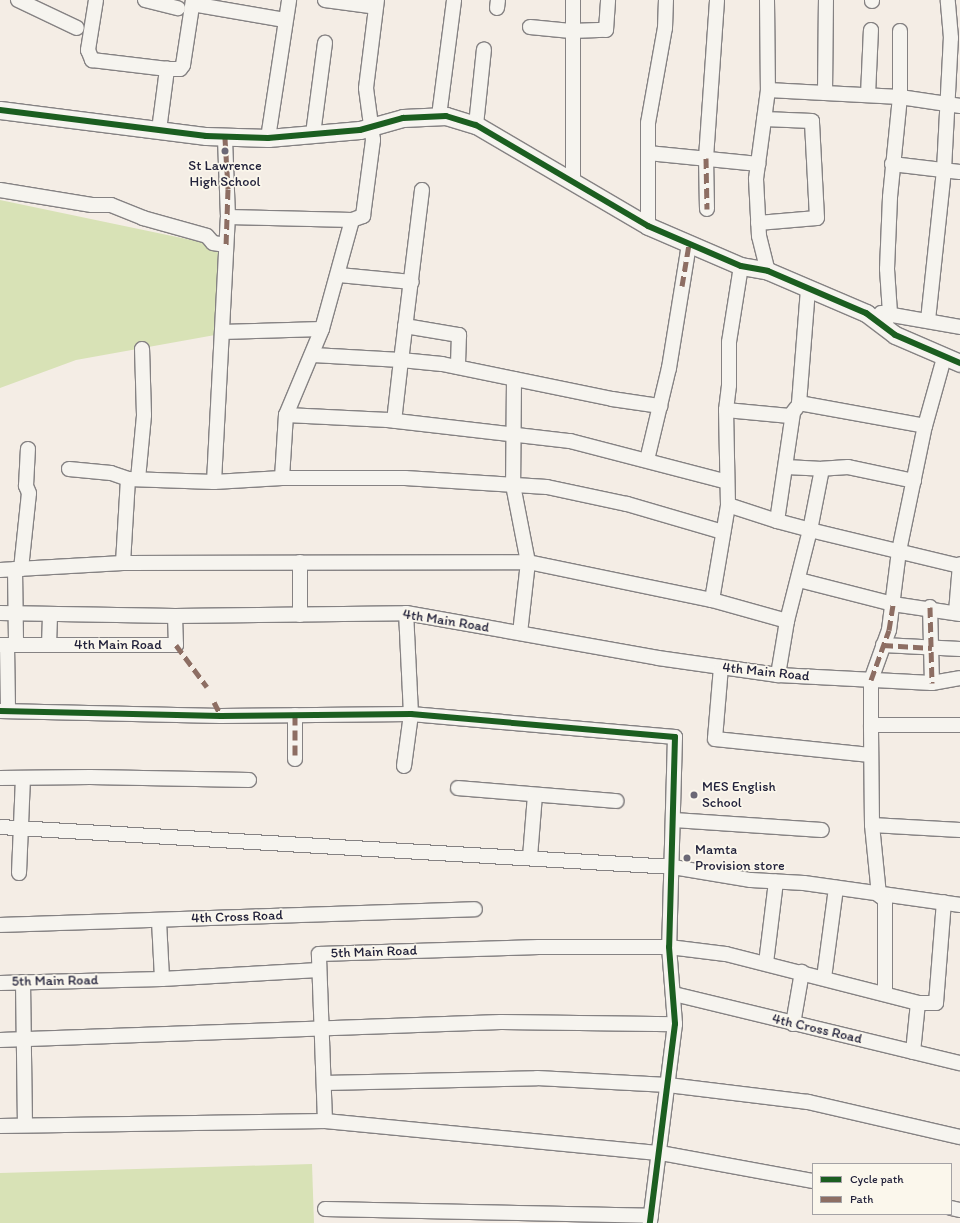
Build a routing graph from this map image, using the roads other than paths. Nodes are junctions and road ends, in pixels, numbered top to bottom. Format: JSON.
{"nodes":[{"id":1,"x":18,"y":0,"type":"edge"},
{"id":2,"x":96,"y":0,"type":"edge"},
{"id":3,"x":145,"y":0,"type":"edge"},
{"id":4,"x":289,"y":0,"type":"edge"},
{"id":5,"x":325,"y":0,"type":"edge"},
{"id":6,"x":454,"y":0,"type":"edge"},
{"id":7,"x":573,"y":0,"type":"edge"},
{"id":8,"x":608,"y":0,"type":"edge"},
{"id":9,"x":666,"y":0,"type":"edge"},
{"id":10,"x":717,"y":0,"type":"edge"},
{"id":11,"x":767,"y":0,"type":"edge"},
{"id":12,"x":826,"y":0,"type":"edge"},
{"id":13,"x":948,"y":0,"type":"edge"},
{"id":14,"x":196,"y":3,"type":"edge"},
{"id":15,"x":376,"y":4,"type":"edge"},
{"id":16,"x":178,"y":8,"type":"dead end"},
{"id":17,"x":285,"y":20,"type":"junction"},
{"id":18,"x":530,"y":27,"type":"dead end"},
{"id":19,"x":77,"y":28,"type":"dead end"},
{"id":20,"x":871,"y":30,"type":"dead end"},
{"id":21,"x":900,"y":30,"type":"dead end"},
{"id":22,"x":571,"y":31,"type":"junction"},
{"id":23,"x":325,"y":43,"type":"dead end"},
{"id":24,"x":484,"y":49,"type":"dead end"},
{"id":25,"x":167,"y":69,"type":"junction"},
{"id":26,"x":768,"y":90,"type":"junction"},
{"id":27,"x":825,"y":93,"type":"junction"},
{"id":28,"x":868,"y":95,"type":"junction"},
{"id":29,"x":900,"y":97,"type":"junction"},
{"id":30,"x":953,"y":105,"type":"edge"},
{"id":31,"x":0,"y":110,"type":"edge"},
{"id":32,"x":438,"y":116,"type":"junction"},
{"id":33,"x":764,"y":119,"type":"junction"},
{"id":34,"x":476,"y":125,"type":"junction"},
{"id":35,"x":370,"y":127,"type":"junction"},
{"id":36,"x":159,"y":130,"type":"junction"},
{"id":37,"x":313,"y":134,"type":"junction"},
{"id":38,"x":226,"y":138,"type":"junction"},
{"id":39,"x":268,"y":138,"type":"junction"},
{"id":40,"x":648,"y":153,"type":"junction"},
{"id":41,"x":706,"y":158,"type":"junction"},
{"id":42,"x":758,"y":164,"type":"junction"},
{"id":43,"x":892,"y":164,"type":"junction"},
{"id":44,"x":944,"y":170,"type":"junction"},
{"id":45,"x":960,"y":172,"type":"edge"},
{"id":46,"x":572,"y":180,"type":"junction"},
{"id":47,"x":0,"y":190,"type":"edge"},
{"id":48,"x":422,"y":190,"type":"dead end"},
{"id":49,"x":707,"y":209,"type":"dead end"},
{"id":50,"x":228,"y":217,"type":"junction"},
{"id":51,"x":352,"y":220,"type":"junction"},
{"id":52,"x":758,"y":223,"type":"junction"},
{"id":53,"x":648,"y":226,"type":"junction"},
{"id":54,"x":226,"y":244,"type":"junction"},
{"id":55,"x":689,"y":244,"type":"junction"},
{"id":56,"x":741,"y":266,"type":"junction"},
{"id":57,"x":768,"y":271,"type":"junction"},
{"id":58,"x":339,"y":275,"type":"junction"},
{"id":59,"x":412,"y":282,"type":"junction"},
{"id":60,"x":808,"y":289,"type":"junction"},
{"id":61,"x":887,"y":319,"type":"junction"},
{"id":62,"x":928,"y":320,"type":"junction"},
{"id":63,"x":405,"y":326,"type":"junction"},
{"id":64,"x":960,"y":328,"type":"edge"},
{"id":65,"x":322,"y":329,"type":"junction"},
{"id":66,"x":222,"y":332,"type":"junction"},
{"id":67,"x":142,"y":349,"type":"dead end"},
{"id":68,"x":313,"y":355,"type":"junction"},
{"id":69,"x":944,"y":358,"type":"junction"},
{"id":70,"x":401,"y":360,"type":"junction"},
{"id":71,"x":960,"y":363,"type":"edge"},
{"id":72,"x":458,"y":367,"type":"junction"},
{"id":73,"x":514,"y":379,"type":"junction"},
{"id":74,"x":660,"y":406,"type":"junction"},
{"id":75,"x":796,"y":408,"type":"junction"},
{"id":76,"x":726,"y":410,"type":"junction"},
{"id":77,"x":286,"y":415,"type":"junction"},
{"id":78,"x":394,"y":421,"type":"junction"},
{"id":79,"x":925,"y":426,"type":"junction"},
{"id":80,"x":514,"y":434,"type":"junction"},
{"id":81,"x":28,"y":449,"type":"dead end"},
{"id":82,"x":647,"y":460,"type":"junction"},
{"id":83,"x":786,"y":467,"type":"junction"},
{"id":84,"x":69,"y":469,"type":"dead end"},
{"id":85,"x":822,"y":469,"type":"junction"},
{"id":86,"x":282,"y":478,"type":"junction"},
{"id":87,"x":133,"y":479,"type":"junction"},
{"id":88,"x":914,"y":481,"type":"junction"},
{"id":89,"x":214,"y":482,"type":"junction"},
{"id":90,"x":726,"y":482,"type":"junction"},
{"id":91,"x":513,"y":485,"type":"junction"},
{"id":92,"x":728,"y":505,"type":"junction"},
{"id":93,"x":777,"y":521,"type":"junction"},
{"id":94,"x":810,"y":530,"type":"junction"},
{"id":95,"x":723,"y":532,"type":"junction"},
{"id":96,"x":899,"y":551,"type":"junction"},
{"id":97,"x":300,"y":562,"type":"junction"},
{"id":98,"x":528,"y":562,"type":"junction"},
{"id":99,"x":123,"y":563,"type":"junction"},
{"id":100,"x":960,"y":565,"type":"edge"},
{"id":101,"x":18,"y":569,"type":"junction"},
{"id":102,"x":0,"y":570,"type":"edge"},
{"id":103,"x":799,"y":580,"type":"junction"},
{"id":104,"x":712,"y":600,"type":"junction"},
{"id":105,"x":892,"y":604,"type":"junction"},
{"id":106,"x":930,"y":608,"type":"junction"},
{"id":107,"x":0,"y":613,"type":"edge"},
{"id":108,"x":16,"y":613,"type":"junction"},
{"id":109,"x":406,"y":613,"type":"junction"},
{"id":110,"x":958,"y":613,"type":"edge"},
{"id":111,"x":50,"y":614,"type":"junction"},
{"id":112,"x":300,"y":615,"type":"junction"},
{"id":113,"x":175,"y":616,"type":"junction"},
{"id":114,"x":787,"y":622,"type":"junction"},
{"id":115,"x":520,"y":633,"type":"junction"},
{"id":116,"x":8,"y":645,"type":"edge"},
{"id":117,"x":49,"y":645,"type":"junction"},
{"id":118,"x":883,"y":645,"type":"junction"},
{"id":119,"x":932,"y":648,"type":"junction"},
{"id":120,"x":960,"y":649,"type":"edge"},
{"id":121,"x":721,"y":667,"type":"junction"},
{"id":122,"x":778,"y":675,"type":"junction"},
{"id":123,"x":960,"y":678,"type":"edge"},
{"id":124,"x":871,"y":680,"type":"junction"},
{"id":125,"x":932,"y":683,"type":"junction"},
{"id":126,"x":4,"y":711,"type":"edge"},
{"id":127,"x":411,"y":714,"type":"junction"},
{"id":128,"x":295,"y":715,"type":"junction"},
{"id":129,"x":871,"y":725,"type":"junction"},
{"id":130,"x":960,"y":725,"type":"edge"},
{"id":131,"x":870,"y":755,"type":"junction"},
{"id":132,"x":295,"y":759,"type":"dead end"},
{"id":133,"x":404,"y":766,"type":"dead end"},
{"id":134,"x":0,"y":778,"type":"edge"},
{"id":135,"x":23,"y":778,"type":"junction"},
{"id":136,"x":248,"y":780,"type":"dead end"},
{"id":137,"x":458,"y":788,"type":"dead end"},
{"id":138,"x":535,"y":794,"type":"junction"},
{"id":139,"x":616,"y":801,"type":"dead end"},
{"id":140,"x":674,"y":820,"type":"junction"},
{"id":141,"x":872,"y":825,"type":"junction"},
{"id":142,"x":0,"y":827,"type":"edge"},
{"id":143,"x":21,"y":828,"type":"junction"},
{"id":144,"x":822,"y":830,"type":"dead end"},
{"id":145,"x":960,"y":830,"type":"edge"},
{"id":146,"x":530,"y":857,"type":"junction"},
{"id":147,"x":673,"y":867,"type":"junction"},
{"id":148,"x":19,"y":873,"type":"dead end"},
{"id":149,"x":776,"y":882,"type":"junction"},
{"id":150,"x":836,"y":888,"type":"junction"},
{"id":151,"x":879,"y":895,"type":"junction"},
{"id":152,"x":944,"y":902,"type":"junction"},
{"id":153,"x":960,"y":905,"type":"edge"},
{"id":154,"x":474,"y":909,"type":"dead end"},
{"id":155,"x":159,"y":921,"type":"junction"},
{"id":156,"x":0,"y":925,"type":"edge"},
{"id":157,"x":669,"y":947,"type":"junction"},
{"id":158,"x":766,"y":963,"type":"junction"},
{"id":159,"x":319,"y":970,"type":"junction"},
{"id":160,"x":802,"y":972,"type":"junction"},
{"id":161,"x":824,"y":978,"type":"junction"},
{"id":162,"x":162,"y":979,"type":"junction"},
{"id":163,"x":23,"y":982,"type":"junction"},
{"id":164,"x":0,"y":983,"type":"edge"},
{"id":165,"x":674,"y":994,"type":"junction"},
{"id":166,"x":885,"y":994,"type":"junction"},
{"id":167,"x":918,"y":1003,"type":"junction"},
{"id":168,"x":675,"y":1024,"type":"junction"},
{"id":169,"x":793,"y":1024,"type":"junction"},
{"id":170,"x":320,"y":1030,"type":"junction"},
{"id":171,"x":23,"y":1039,"type":"junction"},
{"id":172,"x":0,"y":1040,"type":"edge"},
{"id":173,"x":913,"y":1052,"type":"junction"},
{"id":174,"x":960,"y":1063,"type":"edge"},
{"id":175,"x":324,"y":1083,"type":"junction"},
{"id":176,"x":668,"y":1085,"type":"junction"},
{"id":177,"x":325,"y":1121,"type":"junction"},
{"id":178,"x":25,"y":1125,"type":"junction"},
{"id":179,"x":0,"y":1126,"type":"edge"},
{"id":180,"x":960,"y":1137,"type":"edge"},
{"id":181,"x":660,"y":1153,"type":"junction"},
{"id":182,"x":812,"y":1181,"type":"edge"},
{"id":183,"x":325,"y":1208,"type":"dead end"},
{"id":184,"x":650,"y":1220,"type":"edge"}],
"edges":[{"from":1,"to":19,"type":"street"},
{"from":2,"to":25,"type":"street"},
{"from":3,"to":16,"type":"street"},
{"from":4,"to":17,"type":"street"},
{"from":5,"to":15,"type":"street"},
{"from":6,"to":32,"type":"street"},
{"from":7,"to":22,"type":"street"},
{"from":8,"to":22,"type":"street"},
{"from":9,"to":40,"type":"street"},
{"from":10,"to":41,"type":"street"},
{"from":11,"to":26,"type":"street"},
{"from":12,"to":27,"type":"street"},
{"from":13,"to":30,"type":"street"},
{"from":14,"to":17,"type":"street"},
{"from":14,"to":25,"type":"street"},
{"from":15,"to":35,"type":"street"},
{"from":17,"to":39,"type":"street"},
{"from":18,"to":22,"type":"street"},
{"from":20,"to":28,"type":"street"},
{"from":21,"to":29,"type":"street"},
{"from":22,"to":46,"type":"street"},
{"from":23,"to":37,"type":"street"},
{"from":24,"to":34,"type":"street"},
{"from":25,"to":36,"type":"street"},
{"from":26,"to":27,"type":"street"},
{"from":26,"to":33,"type":"street"},
{"from":27,"to":28,"type":"street"},
{"from":28,"to":29,"type":"street"},
{"from":29,"to":30,"type":"street"},
{"from":29,"to":43,"type":"street"},
{"from":30,"to":44,"type":"street"},
{"from":31,"to":36,"type":"street"},
{"from":32,"to":34,"type":"street"},
{"from":32,"to":35,"type":"street"},
{"from":33,"to":42,"type":"street"},
{"from":33,"to":52,"type":"street"},
{"from":34,"to":46,"type":"street"},
{"from":35,"to":37,"type":"street"},
{"from":35,"to":51,"type":"street"},
{"from":36,"to":38,"type":"street"},
{"from":37,"to":39,"type":"street"},
{"from":38,"to":39,"type":"street"},
{"from":38,"to":50,"type":"street"},
{"from":40,"to":41,"type":"street"},
{"from":40,"to":53,"type":"street"},
{"from":41,"to":42,"type":"street"},
{"from":41,"to":49,"type":"street"},
{"from":42,"to":52,"type":"street"},
{"from":43,"to":44,"type":"street"},
{"from":43,"to":61,"type":"street"},
{"from":44,"to":45,"type":"street"},
{"from":44,"to":62,"type":"street"},
{"from":46,"to":53,"type":"street"},
{"from":47,"to":54,"type":"street"},
{"from":48,"to":59,"type":"street"},
{"from":50,"to":51,"type":"street"},
{"from":50,"to":54,"type":"street"},
{"from":51,"to":58,"type":"street"},
{"from":52,"to":57,"type":"street"},
{"from":53,"to":55,"type":"street"},
{"from":54,"to":66,"type":"street"},
{"from":55,"to":56,"type":"street"},
{"from":55,"to":74,"type":"street"},
{"from":56,"to":57,"type":"street"},
{"from":56,"to":76,"type":"street"},
{"from":57,"to":60,"type":"street"},
{"from":58,"to":59,"type":"street"},
{"from":58,"to":65,"type":"street"},
{"from":59,"to":63,"type":"street"},
{"from":60,"to":61,"type":"street"},
{"from":60,"to":75,"type":"street"},
{"from":61,"to":62,"type":"street"},
{"from":61,"to":69,"type":"street"},
{"from":62,"to":64,"type":"street"},
{"from":63,"to":70,"type":"street"},
{"from":63,"to":72,"type":"street"},
{"from":65,"to":66,"type":"street"},
{"from":65,"to":68,"type":"street"},
{"from":66,"to":89,"type":"street"},
{"from":67,"to":87,"type":"street"},
{"from":68,"to":70,"type":"street"},
{"from":68,"to":77,"type":"street"},
{"from":69,"to":71,"type":"street"},
{"from":69,"to":79,"type":"street"},
{"from":70,"to":72,"type":"street"},
{"from":70,"to":78,"type":"street"},
{"from":72,"to":73,"type":"street"},
{"from":73,"to":74,"type":"street"},
{"from":73,"to":80,"type":"street"},
{"from":74,"to":82,"type":"street"},
{"from":75,"to":76,"type":"street"},
{"from":75,"to":79,"type":"street"},
{"from":75,"to":83,"type":"street"},
{"from":76,"to":90,"type":"street"},
{"from":77,"to":78,"type":"street"},
{"from":77,"to":86,"type":"street"},
{"from":78,"to":80,"type":"street"},
{"from":79,"to":88,"type":"street"},
{"from":80,"to":82,"type":"street"},
{"from":80,"to":91,"type":"street"},
{"from":81,"to":101,"type":"street"},
{"from":82,"to":90,"type":"street"},
{"from":83,"to":85,"type":"street"},
{"from":83,"to":93,"type":"street"},
{"from":84,"to":87,"type":"street"},
{"from":85,"to":88,"type":"street"},
{"from":85,"to":94,"type":"street"},
{"from":86,"to":89,"type":"street"},
{"from":86,"to":91,"type":"street"},
{"from":87,"to":89,"type":"street"},
{"from":87,"to":99,"type":"street"},
{"from":88,"to":96,"type":"street"},
{"from":90,"to":92,"type":"street"},
{"from":91,"to":95,"type":"street"},
{"from":91,"to":98,"type":"street"},
{"from":92,"to":93,"type":"street"},
{"from":92,"to":95,"type":"street"},
{"from":93,"to":94,"type":"street"},
{"from":94,"to":96,"type":"street"},
{"from":94,"to":103,"type":"street"},
{"from":95,"to":104,"type":"street"},
{"from":96,"to":100,"type":"street"},
{"from":96,"to":105,"type":"street"},
{"from":97,"to":98,"type":"street"},
{"from":97,"to":99,"type":"street"},
{"from":97,"to":112,"type":"street"},
{"from":98,"to":104,"type":"street"},
{"from":98,"to":115,"type":"street"},
{"from":99,"to":101,"type":"street"},
{"from":100,"to":110,"type":"street"},
{"from":101,"to":102,"type":"street"},
{"from":101,"to":108,"type":"street"},
{"from":103,"to":105,"type":"street"},
{"from":103,"to":114,"type":"street"},
{"from":104,"to":114,"type":"street"},
{"from":105,"to":106,"type":"street"},
{"from":105,"to":118,"type":"street"},
{"from":106,"to":110,"type":"street"},
{"from":106,"to":119,"type":"street"},
{"from":107,"to":108,"type":"street"},
{"from":108,"to":111,"type":"street"},
{"from":108,"to":116,"type":"street"},
{"from":109,"to":112,"type":"street","name":"4th Main Road"},
{"from":109,"to":115,"type":"street","name":"4th Main Road"},
{"from":109,"to":127,"type":"street"},
{"from":111,"to":113,"type":"street"},
{"from":111,"to":117,"type":"street"},
{"from":112,"to":113,"type":"street","name":"4th Main Road"},
{"from":113,"to":117,"type":"street","name":"4th Main Road"},
{"from":114,"to":122,"type":"street"},
{"from":115,"to":121,"type":"street","name":"4th Main Road"},
{"from":116,"to":117,"type":"street","name":"4th Main Road"},
{"from":116,"to":126,"type":"street"},
{"from":118,"to":119,"type":"street"},
{"from":118,"to":124,"type":"street"},
{"from":119,"to":120,"type":"street"},
{"from":119,"to":125,"type":"street"},
{"from":121,"to":122,"type":"street","name":"4th Main Road"},
{"from":121,"to":131,"type":"street"},
{"from":122,"to":124,"type":"street","name":"4th Main Road"},
{"from":123,"to":125,"type":"street","name":"4th Main Road"},
{"from":124,"to":125,"type":"street","name":"4th Main Road"},
{"from":124,"to":129,"type":"street"},
{"from":126,"to":128,"type":"street"},
{"from":127,"to":128,"type":"street"},
{"from":127,"to":133,"type":"street"},
{"from":127,"to":140,"type":"street"},
{"from":128,"to":132,"type":"street"},
{"from":129,"to":130,"type":"street"},
{"from":129,"to":131,"type":"street"},
{"from":131,"to":141,"type":"street"},
{"from":134,"to":135,"type":"street"},
{"from":135,"to":136,"type":"street"},
{"from":135,"to":143,"type":"street"},
{"from":137,"to":138,"type":"street"},
{"from":138,"to":139,"type":"street"},
{"from":138,"to":146,"type":"street"},
{"from":140,"to":144,"type":"street"},
{"from":140,"to":147,"type":"street"},
{"from":141,"to":145,"type":"street"},
{"from":141,"to":151,"type":"street"},
{"from":142,"to":143,"type":"street"},
{"from":143,"to":146,"type":"street"},
{"from":143,"to":148,"type":"street"},
{"from":146,"to":147,"type":"street"},
{"from":147,"to":149,"type":"street"},
{"from":147,"to":157,"type":"street"},
{"from":149,"to":150,"type":"street"},
{"from":149,"to":158,"type":"street"},
{"from":150,"to":151,"type":"street"},
{"from":150,"to":161,"type":"street"},
{"from":151,"to":152,"type":"street"},
{"from":151,"to":166,"type":"street"},
{"from":152,"to":153,"type":"street"},
{"from":152,"to":167,"type":"street"},
{"from":154,"to":155,"type":"street","name":"4th Cross Road"},
{"from":155,"to":156,"type":"street","name":"4th Cross Road"},
{"from":155,"to":162,"type":"street"},
{"from":157,"to":158,"type":"street"},
{"from":157,"to":159,"type":"street","name":"5th Main Road"},
{"from":157,"to":165,"type":"street"},
{"from":158,"to":160,"type":"street"},
{"from":159,"to":162,"type":"street","name":"5th Main Road"},
{"from":159,"to":170,"type":"street"},
{"from":160,"to":161,"type":"street"},
{"from":160,"to":169,"type":"street"},
{"from":161,"to":166,"type":"street"},
{"from":162,"to":163,"type":"street","name":"5th Main Road"},
{"from":163,"to":164,"type":"street","name":"5th Main Road"},
{"from":163,"to":171,"type":"street"},
{"from":165,"to":168,"type":"street"},
{"from":165,"to":169,"type":"street","name":"4th Cross Road"},
{"from":166,"to":167,"type":"street"},
{"from":167,"to":173,"type":"street"},
{"from":168,"to":170,"type":"street"},
{"from":168,"to":176,"type":"street"},
{"from":169,"to":173,"type":"street","name":"4th Cross Road"},
{"from":170,"to":171,"type":"street"},
{"from":170,"to":175,"type":"street"},
{"from":171,"to":172,"type":"street"},
{"from":171,"to":178,"type":"street"},
{"from":173,"to":174,"type":"street","name":"4th Cross Road"},
{"from":175,"to":176,"type":"street"},
{"from":175,"to":177,"type":"street"},
{"from":176,"to":180,"type":"street"},
{"from":176,"to":181,"type":"street"},
{"from":177,"to":178,"type":"street"},
{"from":177,"to":181,"type":"street"},
{"from":178,"to":179,"type":"street"},
{"from":181,"to":182,"type":"street"},
{"from":181,"to":184,"type":"street"},
{"from":183,"to":184,"type":"street"}]}
